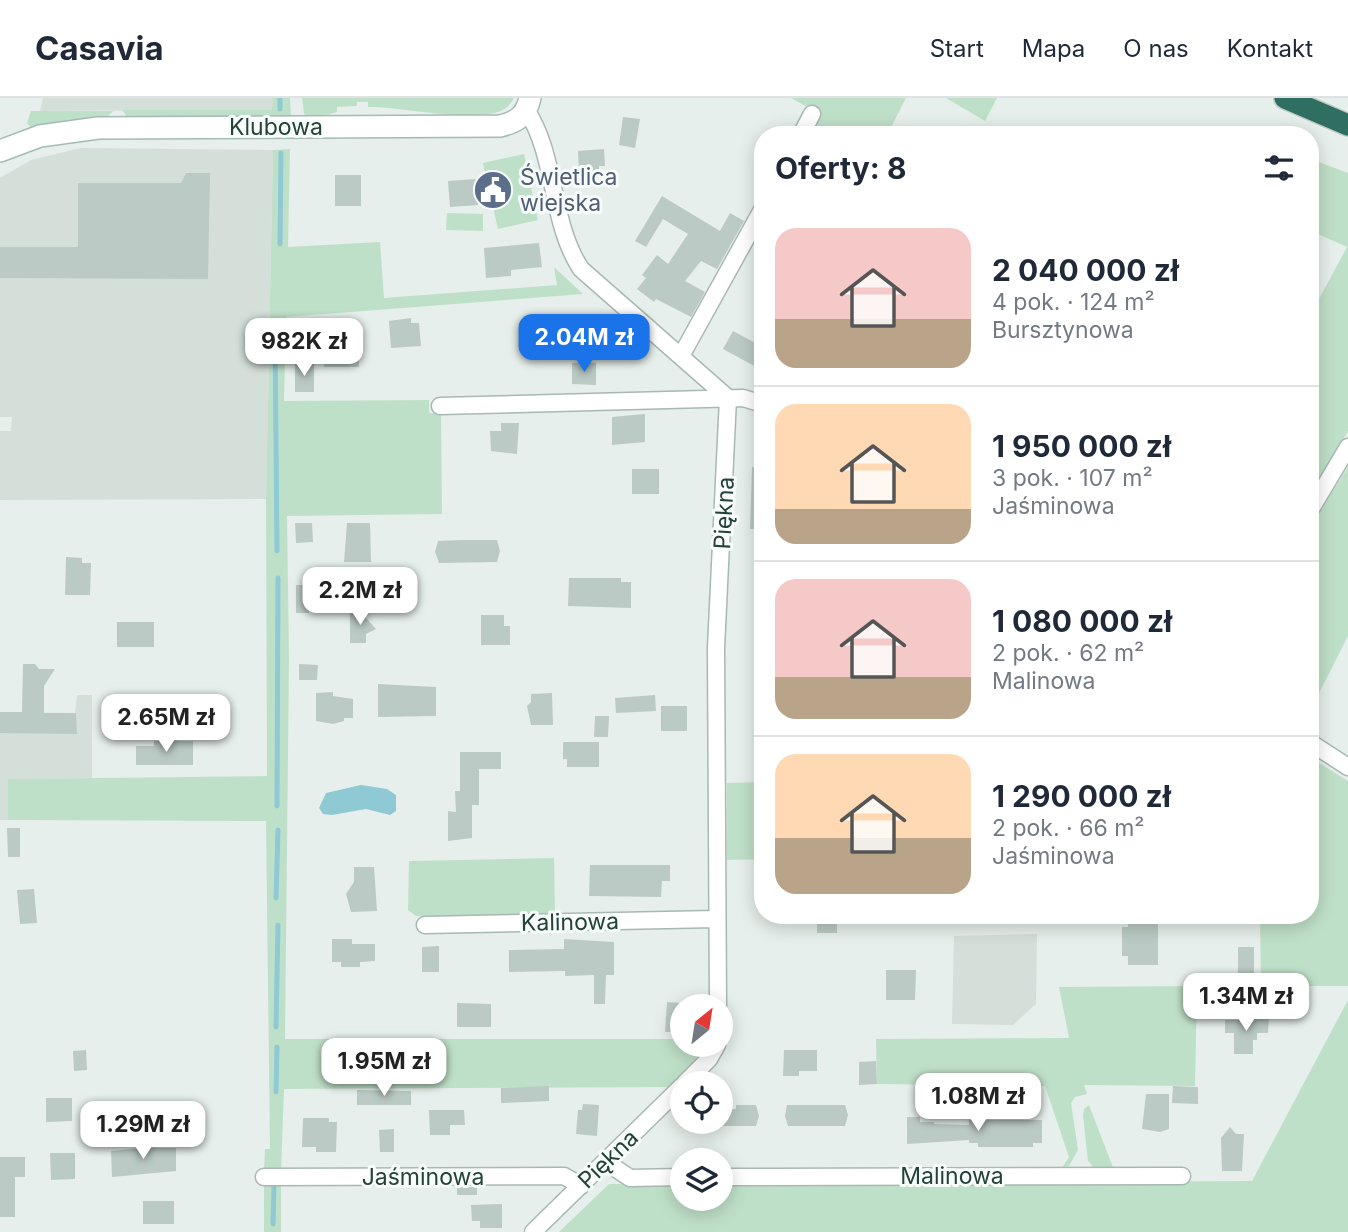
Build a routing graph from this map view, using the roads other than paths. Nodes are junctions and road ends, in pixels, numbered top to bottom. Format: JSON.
{"nodes":[{"id":1,"x":1285,"y":98,"type":"edge"},
{"id":2,"x":528,"y":105,"type":"edge"},
{"id":3,"x":812,"y":114,"type":"dead end"},
{"id":4,"x":1348,"y":125,"type":"edge"},
{"id":5,"x":806,"y":126,"type":"edge"},
{"id":6,"x":0,"y":151,"type":"edge"},
{"id":7,"x":754,"y":224,"type":"edge"},
{"id":8,"x":681,"y":356,"type":"junction"},
{"id":9,"x":729,"y":398,"type":"junction"},
{"id":10,"x":754,"y":400,"type":"edge"},
{"id":11,"x":440,"y":405,"type":"dead end"},
{"id":12,"x":1348,"y":447,"type":"edge"},
{"id":13,"x":1319,"y":496,"type":"edge"},
{"id":14,"x":1319,"y":748,"type":"edge"},
{"id":15,"x":1348,"y":767,"type":"edge"},
{"id":16,"x":715,"y":919,"type":"junction"},
{"id":17,"x":425,"y":925,"type":"dead end"},
{"id":18,"x":718,"y":994,"type":"edge"},
{"id":19,"x":710,"y":1057,"type":"edge"},
{"id":20,"x":697,"y":1071,"type":"edge"},
{"id":21,"x":670,"y":1099,"type":"edge"},
{"id":22,"x":606,"y":1163,"type":"junction"},
{"id":23,"x":1182,"y":1176,"type":"dead end"},
{"id":24,"x":264,"y":1177,"type":"dead end"},
{"id":25,"x":670,"y":1177,"type":"edge"},
{"id":26,"x":733,"y":1177,"type":"edge"},
{"id":27,"x":581,"y":1186,"type":"junction"},
{"id":28,"x":533,"y":1232,"type":"edge"}],
"edges":[{"from":1,"to":4,"type":"highway"},
{"from":2,"to":6,"type":"street","name":"Klubowa"},
{"from":2,"to":8,"type":"street"},
{"from":3,"to":5,"type":"street"},
{"from":7,"to":8,"type":"street"},
{"from":8,"to":9,"type":"street"},
{"from":9,"to":10,"type":"street"},
{"from":9,"to":11,"type":"street"},
{"from":9,"to":16,"type":"street","name":"Piękna"},
{"from":12,"to":13,"type":"street"},
{"from":14,"to":15,"type":"street"},
{"from":16,"to":17,"type":"street","name":"Kalinowa"},
{"from":16,"to":18,"type":"street","name":"Piękna"},
{"from":19,"to":20,"type":"street","name":"Piękna"},
{"from":21,"to":22,"type":"street","name":"Piękna"},
{"from":22,"to":25,"type":"street"},
{"from":22,"to":27,"type":"street","name":"Piękna"},
{"from":23,"to":26,"type":"street","name":"Malinowa"},
{"from":24,"to":27,"type":"street","name":"Jaśminowa"},
{"from":27,"to":28,"type":"street","name":"Piękna"}]}
